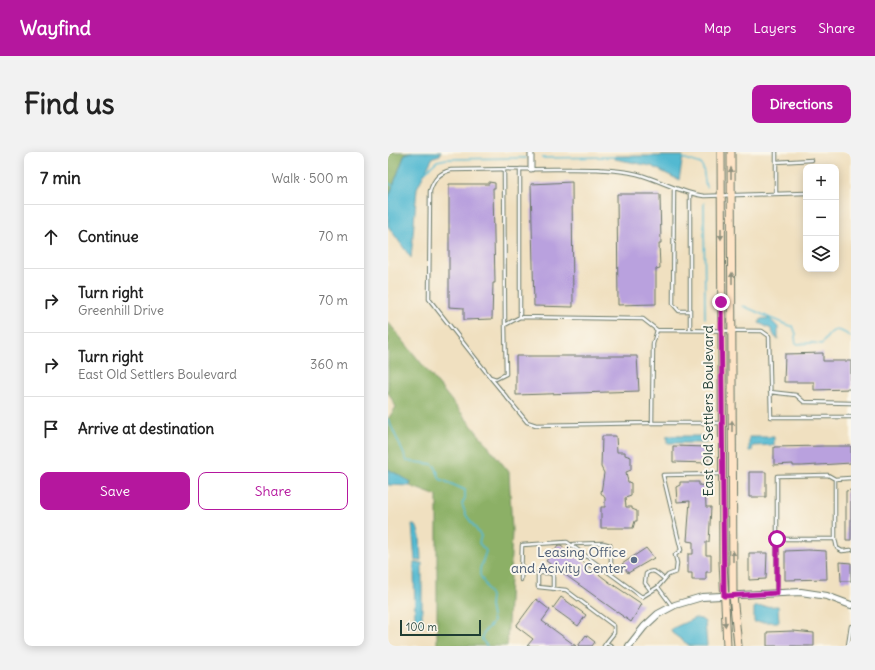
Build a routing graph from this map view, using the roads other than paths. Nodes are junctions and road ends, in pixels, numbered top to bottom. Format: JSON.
{"nodes":[{"id":1,"x":531,"y":152,"type":"edge"},
{"id":2,"x":721,"y":152,"type":"edge"},
{"id":3,"x":731,"y":152,"type":"edge"},
{"id":4,"x":776,"y":152,"type":"edge"},
{"id":5,"x":812,"y":160,"type":"dead end"},
{"id":6,"x":776,"y":162,"type":"junction"},
{"id":7,"x":520,"y":169,"type":"junction"},
{"id":8,"x":531,"y":169,"type":"junction"},
{"id":9,"x":504,"y":170,"type":"junction"},
{"id":10,"x":674,"y":188,"type":"junction"},
{"id":11,"x":776,"y":193,"type":"junction"},
{"id":12,"x":803,"y":193,"type":"edge"},
{"id":13,"x":690,"y":194,"type":"junction"},
{"id":14,"x":731,"y":194,"type":"junction"},
{"id":15,"x":720,"y":195,"type":"junction"},
{"id":16,"x":690,"y":311,"type":"junction"},
{"id":17,"x":520,"y":317,"type":"junction"},
{"id":18,"x":505,"y":326,"type":"junction"},
{"id":19,"x":657,"y":330,"type":"junction"},
{"id":20,"x":690,"y":330,"type":"junction"},
{"id":21,"x":732,"y":331,"type":"junction"},
{"id":22,"x":721,"y":332,"type":"junction"},
{"id":23,"x":490,"y":377,"type":"junction"},
{"id":24,"x":770,"y":392,"type":"junction"},
{"id":25,"x":851,"y":403,"type":"edge"},
{"id":26,"x":851,"y":417,"type":"edge"},
{"id":27,"x":652,"y":423,"type":"junction"},
{"id":28,"x":722,"y":423,"type":"junction"},
{"id":29,"x":722,"y":474,"type":"junction"},
{"id":30,"x":851,"y":478,"type":"edge"},
{"id":31,"x":835,"y":479,"type":"junction"},
{"id":32,"x":777,"y":539,"type":"junction"},
{"id":33,"x":835,"y":539,"type":"junction"},
{"id":34,"x":572,"y":544,"type":"junction"},
{"id":35,"x":851,"y":550,"type":"edge"},
{"id":36,"x":611,"y":573,"type":"junction"},
{"id":37,"x":664,"y":579,"type":"junction"},
{"id":38,"x":521,"y":580,"type":"dead end"},
{"id":39,"x":658,"y":587,"type":"junction"},
{"id":40,"x":553,"y":589,"type":"junction"},
{"id":41,"x":651,"y":591,"type":"junction"},
{"id":42,"x":777,"y":593,"type":"junction"},
{"id":43,"x":724,"y":596,"type":"junction"},
{"id":44,"x":733,"y":596,"type":"junction"},
{"id":45,"x":851,"y":605,"type":"edge"},
{"id":46,"x":672,"y":606,"type":"junction"},
{"id":47,"x":851,"y":626,"type":"edge"},
{"id":48,"x":606,"y":642,"type":"junction"},
{"id":49,"x":604,"y":646,"type":"edge"},
{"id":50,"x":612,"y":646,"type":"edge"},
{"id":51,"x":629,"y":646,"type":"edge"},
{"id":52,"x":727,"y":646,"type":"edge"},
{"id":53,"x":738,"y":646,"type":"edge"},
{"id":54,"x":848,"y":646,"type":"edge"}],
"edges":[{"from":1,"to":8,"type":"street"},
{"from":2,"to":15,"type":"main road","name":"East Old Settlers Boulevard"},
{"from":14,"to":3,"type":"main road","name":"East Old Settlers Boulevard","one_way":true},
{"from":4,"to":6,"type":"lane"},
{"from":5,"to":6,"type":"lane"},
{"from":6,"to":11,"type":"lane"},
{"from":7,"to":8,"type":"lane"},
{"from":7,"to":9,"type":"lane"},
{"from":7,"to":17,"type":"lane"},
{"from":8,"to":10,"type":"lane"},
{"from":9,"to":18,"type":"lane"},
{"from":9,"to":23,"type":"lane"},
{"from":10,"to":13,"type":"lane"},
{"from":10,"to":16,"type":"lane"},
{"from":11,"to":12,"type":"lane"},
{"from":11,"to":14,"type":"lane"},
{"from":13,"to":15,"type":"lane"},
{"from":13,"to":16,"type":"lane"},
{"from":14,"to":15,"type":"lane"},
{"from":21,"to":14,"type":"main road","name":"East Old Settlers Boulevard","one_way":true},
{"from":15,"to":22,"type":"main road","name":"East Old Settlers Boulevard","one_way":true},
{"from":16,"to":20,"type":"lane"},
{"from":17,"to":18,"type":"lane"},
{"from":17,"to":19,"type":"lane"},
{"from":18,"to":23,"type":"lane"},
{"from":19,"to":20,"type":"lane"},
{"from":19,"to":27,"type":"lane"},
{"from":20,"to":22,"type":"lane"},
{"from":21,"to":22,"type":"lane"},
{"from":21,"to":24,"type":"lane"},
{"from":44,"to":21,"type":"main road","name":"East Old Settlers Boulevard","one_way":true},
{"from":22,"to":28,"type":"main road","name":"East Old Settlers Boulevard"},
{"from":23,"to":27,"type":"lane"},
{"from":24,"to":25,"type":"lane"},
{"from":24,"to":26,"type":"lane"},
{"from":27,"to":28,"type":"lane"},
{"from":28,"to":29,"type":"main road","name":"East Old Settlers Boulevard"},
{"from":29,"to":37,"type":"lane"},
{"from":29,"to":43,"type":"main road","name":"East Old Settlers Boulevard"},
{"from":30,"to":31,"type":"lane"},
{"from":31,"to":32,"type":"lane"},
{"from":31,"to":33,"type":"lane"},
{"from":32,"to":33,"type":"lane"},
{"from":32,"to":42,"type":"lane"},
{"from":33,"to":35,"type":"lane"},
{"from":34,"to":36,"type":"lane"},
{"from":34,"to":36,"type":"lane"},
{"from":34,"to":38,"type":"lane"},
{"from":36,"to":41,"type":"lane"},
{"from":37,"to":39,"type":"lane"},
{"from":37,"to":41,"type":"lane"},
{"from":39,"to":41,"type":"lane"},
{"from":39,"to":46,"type":"lane"},
{"from":40,"to":40,"type":"lane"},
{"from":40,"to":48,"type":"lane"},
{"from":42,"to":44,"type":"street"},
{"from":42,"to":45,"type":"street"},
{"from":43,"to":44,"type":"street"},
{"from":43,"to":46,"type":"street"},
{"from":43,"to":52,"type":"main road","name":"East Old Settlers Boulevard","one_way":true},
{"from":44,"to":53,"type":"main road","name":"East Old Settlers Boulevard"},
{"from":46,"to":51,"type":"street"},
{"from":47,"to":54,"type":"lane"},
{"from":48,"to":49,"type":"lane"},
{"from":48,"to":50,"type":"lane"}]}
